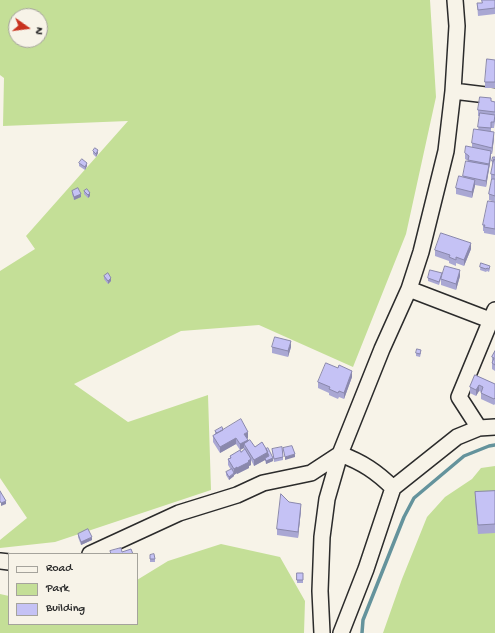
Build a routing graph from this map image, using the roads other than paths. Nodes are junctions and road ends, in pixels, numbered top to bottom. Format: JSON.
{"nodes":[{"id":1,"x":455,"y":0,"type":"edge"},
{"id":2,"x":453,"y":91,"type":"junction"},
{"id":3,"x":495,"y":96,"type":"edge"},
{"id":4,"x":409,"y":289,"type":"junction"},
{"id":5,"x":494,"y":318,"type":"edge"},
{"id":6,"x":495,"y":427,"type":"edge"},
{"id":7,"x":479,"y":428,"type":"junction"},
{"id":8,"x":340,"y":454,"type":"junction"},
{"id":9,"x":393,"y":488,"type":"junction"},
{"id":10,"x":92,"y":553,"type":"edge"},
{"id":11,"x":322,"y":633,"type":"edge"},
{"id":12,"x":342,"y":633,"type":"edge"}],
"edges":[{"from":1,"to":2,"type":"street"},
{"from":2,"to":3,"type":"street"},
{"from":2,"to":4,"type":"street"},
{"from":4,"to":5,"type":"street"},
{"from":4,"to":8,"type":"street"},
{"from":5,"to":7,"type":"street"},
{"from":6,"to":7,"type":"street"},
{"from":7,"to":9,"type":"street"},
{"from":8,"to":9,"type":"street"},
{"from":8,"to":10,"type":"street"},
{"from":8,"to":11,"type":"street"},
{"from":9,"to":12,"type":"street"}]}
